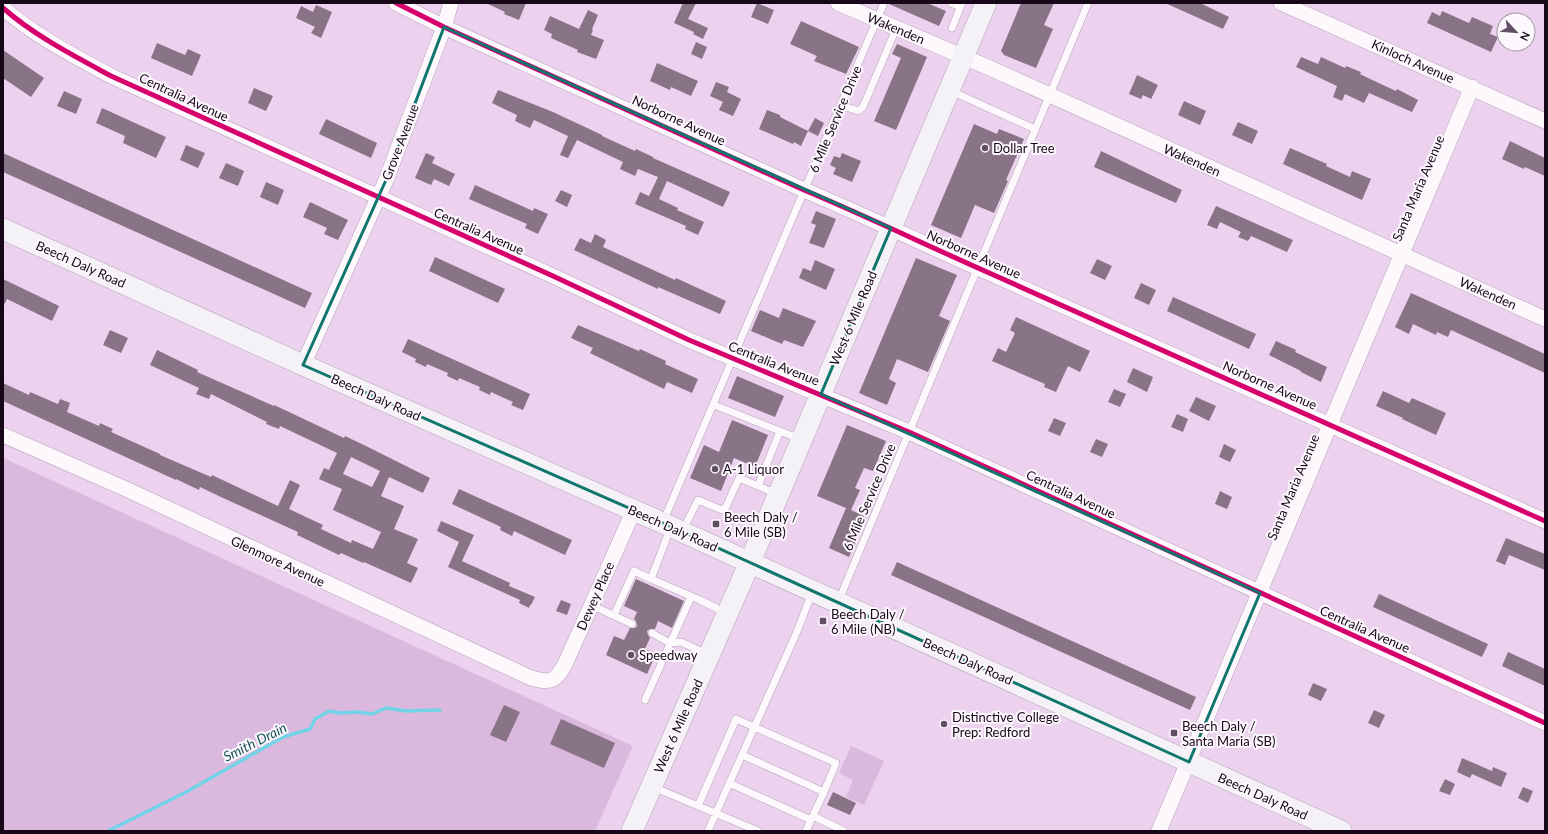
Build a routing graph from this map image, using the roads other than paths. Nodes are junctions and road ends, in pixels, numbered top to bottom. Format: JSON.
{"nodes":[{"id":1,"x":396,"y":3,"type":"edge"},
{"id":2,"x":450,"y":3,"type":"edge"},
{"id":3,"x":838,"y":3,"type":"edge"},
{"id":4,"x":884,"y":3,"type":"edge"},
{"id":5,"x":951,"y":3,"type":"edge"},
{"id":6,"x":986,"y":3,"type":"edge"},
{"id":7,"x":1088,"y":3,"type":"edge"},
{"id":8,"x":1281,"y":3,"type":"edge"},
{"id":9,"x":961,"y":5,"type":"edge"},
{"id":10,"x":3,"y":8,"type":"edge"},
{"id":11,"x":877,"y":20,"type":"junction"},
{"id":12,"x":444,"y":26,"type":"junction"},
{"id":13,"x":952,"y":28,"type":"dead end"},
{"id":14,"x":896,"y":29,"type":"junction"},
{"id":15,"x":963,"y":57,"type":"junction"},
{"id":16,"x":1472,"y":88,"type":"junction"},
{"id":17,"x":949,"y":90,"type":"junction"},
{"id":18,"x":1050,"y":96,"type":"junction"},
{"id":19,"x":841,"y":105,"type":"junction"},
{"id":20,"x":1545,"y":120,"type":"edge"},
{"id":21,"x":1035,"y":129,"type":"junction"},
{"id":22,"x":804,"y":190,"type":"junction"},
{"id":23,"x":378,"y":198,"type":"junction"},
{"id":24,"x":891,"y":228,"type":"junction"},
{"id":25,"x":3,"y":229,"type":"edge"},
{"id":26,"x":1402,"y":254,"type":"junction"},
{"id":27,"x":977,"y":268,"type":"junction"},
{"id":28,"x":1545,"y":320,"type":"edge"},
{"id":29,"x":734,"y":359,"type":"junction"},
{"id":30,"x":303,"y":365,"type":"junction"},
{"id":31,"x":821,"y":394,"type":"junction"},
{"id":32,"x":714,"y":405,"type":"junction"},
{"id":33,"x":1331,"y":424,"type":"junction"},
{"id":34,"x":780,"y":431,"type":"junction"},
{"id":35,"x":909,"y":432,"type":"junction"},
{"id":36,"x":3,"y":435,"type":"edge"},
{"id":37,"x":802,"y":440,"type":"junction"},
{"id":38,"x":758,"y":486,"type":"junction"},
{"id":39,"x":779,"y":494,"type":"junction"},
{"id":40,"x":634,"y":510,"type":"junction"},
{"id":41,"x":1545,"y":521,"type":"edge"},
{"id":42,"x":672,"y":527,"type":"junction"},
{"id":43,"x":750,"y":562,"type":"junction"},
{"id":44,"x":651,"y":579,"type":"junction"},
{"id":45,"x":813,"y":591,"type":"junction"},
{"id":46,"x":1260,"y":593,"type":"junction"},
{"id":47,"x":691,"y":597,"type":"junction"},
{"id":48,"x":838,"y":602,"type":"junction"},
{"id":49,"x":591,"y":605,"type":"junction"},
{"id":50,"x":728,"y":614,"type":"junction"},
{"id":51,"x":614,"y":615,"type":"junction"},
{"id":52,"x":632,"y":624,"type":"dead end"},
{"id":53,"x":652,"y":633,"type":"dead end"},
{"id":54,"x":670,"y":642,"type":"junction"},
{"id":55,"x":709,"y":655,"type":"junction"},
{"id":56,"x":554,"y":680,"type":"joint"},
{"id":57,"x":645,"y":700,"type":"dead end"},
{"id":58,"x":1545,"y":723,"type":"edge"},
{"id":59,"x":755,"y":727,"type":"junction"},
{"id":60,"x":742,"y":755,"type":"junction"},
{"id":61,"x":1189,"y":762,"type":"junction"},
{"id":62,"x":729,"y":783,"type":"junction"},
{"id":63,"x":652,"y":786,"type":"junction"},
{"id":64,"x":824,"y":792,"type":"junction"},
{"id":65,"x":698,"y":806,"type":"junction"},
{"id":66,"x":716,"y":814,"type":"junction"},
{"id":67,"x":812,"y":818,"type":"junction"},
{"id":68,"x":632,"y":831,"type":"edge"},
{"id":69,"x":708,"y":831,"type":"edge"},
{"id":70,"x":758,"y":831,"type":"edge"},
{"id":71,"x":806,"y":831,"type":"edge"},
{"id":72,"x":844,"y":831,"type":"edge"},
{"id":73,"x":1159,"y":831,"type":"edge"},
{"id":74,"x":1341,"y":831,"type":"edge"}],
"edges":[{"from":1,"to":12,"type":"street","name":"Norborne Avenue"},
{"from":2,"to":12,"type":"street","name":"Grove Avenue"},
{"from":3,"to":11,"type":"street","name":"Wakenden"},
{"from":4,"to":11,"type":"lane","name":"6 Mile Service Drive"},
{"from":5,"to":9,"type":"lane"},
{"from":6,"to":15,"type":"main road","name":"West 6 Mile Road"},
{"from":7,"to":18,"type":"lane"},
{"from":8,"to":16,"type":"street","name":"Kinloch Avenue"},
{"from":9,"to":13,"type":"lane"},
{"from":10,"to":23,"type":"street","name":"Centralia Avenue"},
{"from":11,"to":14,"type":"street","name":"Wakenden"},
{"from":11,"to":19,"type":"lane","name":"6 Mile Service Drive"},
{"from":12,"to":22,"type":"street","name":"Norborne Avenue"},
{"from":12,"to":23,"type":"street","name":"Grove Avenue"},
{"from":14,"to":15,"type":"street","name":"Wakenden"},
{"from":14,"to":19,"type":"lane"},
{"from":15,"to":17,"type":"main road","name":"West 6 Mile Road"},
{"from":15,"to":18,"type":"street","name":"Wakenden"},
{"from":16,"to":20,"type":"street","name":"Kinloch Avenue"},
{"from":16,"to":26,"type":"street","name":"Santa Maria Avenue"},
{"from":17,"to":21,"type":"lane"},
{"from":17,"to":24,"type":"main road","name":"West 6 Mile Road"},
{"from":18,"to":21,"type":"lane","name":"6 Mile Service Drive"},
{"from":18,"to":26,"type":"street","name":"Wakenden"},
{"from":19,"to":22,"type":"lane","name":"6 Mile Service Drive"},
{"from":21,"to":27,"type":"lane","name":"6 Mile Service Drive"},
{"from":22,"to":24,"type":"street","name":"Norborne Avenue"},
{"from":22,"to":29,"type":"lane","name":"6 Mile Service Drive"},
{"from":23,"to":29,"type":"street","name":"Centralia Avenue"},
{"from":23,"to":30,"type":"street","name":"Grove Avenue"},
{"from":24,"to":27,"type":"street","name":"Norborne Avenue"},
{"from":24,"to":31,"type":"main road","name":"West 6 Mile Road"},
{"from":25,"to":30,"type":"main road","name":"Beech Daly Road"},
{"from":26,"to":28,"type":"street","name":"Wakenden"},
{"from":26,"to":33,"type":"street","name":"Santa Maria Avenue"},
{"from":27,"to":33,"type":"street","name":"Norborne Avenue"},
{"from":27,"to":35,"type":"lane","name":"6 Mile Service Drive"},
{"from":29,"to":31,"type":"street","name":"Centralia Avenue"},
{"from":29,"to":32,"type":"lane","name":"6 Mile Service Drive"},
{"from":30,"to":40,"type":"main road","name":"Beech Daly Road"},
{"from":31,"to":35,"type":"street","name":"Centralia Avenue"},
{"from":31,"to":37,"type":"main road","name":"West 6 Mile Road"},
{"from":32,"to":34,"type":"lane"},
{"from":32,"to":42,"type":"lane","name":"6 Mile Service Drive"},
{"from":33,"to":41,"type":"street","name":"Norborne Avenue"},
{"from":33,"to":46,"type":"street","name":"Santa Maria Avenue"},
{"from":34,"to":37,"type":"lane"},
{"from":34,"to":38,"type":"lane"},
{"from":35,"to":46,"type":"street","name":"Centralia Avenue"},
{"from":35,"to":48,"type":"lane","name":"6 Mile Service Drive"},
{"from":36,"to":56,"type":"street","name":"Glenmore Avenue"},
{"from":37,"to":39,"type":"main road","name":"West 6 Mile Road"},
{"from":38,"to":39,"type":"lane"},
{"from":38,"to":42,"type":"lane"},
{"from":39,"to":43,"type":"main road","name":"West 6 Mile Road"},
{"from":40,"to":42,"type":"main road","name":"Beech Daly Road"},
{"from":40,"to":49,"type":"street","name":"Dewey Place"},
{"from":42,"to":43,"type":"main road","name":"Beech Daly Road"},
{"from":42,"to":44,"type":"lane"},
{"from":43,"to":45,"type":"main road","name":"Beech Daly Road"},
{"from":43,"to":50,"type":"main road","name":"West 6 Mile Road"},
{"from":44,"to":47,"type":"lane"},
{"from":44,"to":51,"type":"lane"},
{"from":45,"to":48,"type":"main road","name":"Beech Daly Road"},
{"from":45,"to":59,"type":"lane"},
{"from":46,"to":58,"type":"street","name":"Centralia Avenue"},
{"from":46,"to":61,"type":"street","name":"Santa Maria Avenue"},
{"from":47,"to":50,"type":"lane"},
{"from":47,"to":54,"type":"lane"},
{"from":48,"to":61,"type":"main road","name":"Beech Daly Road"},
{"from":49,"to":51,"type":"lane"},
{"from":49,"to":56,"type":"street","name":"Dewey Place"},
{"from":50,"to":55,"type":"main road","name":"West 6 Mile Road"},
{"from":51,"to":52,"type":"lane"},
{"from":53,"to":54,"type":"lane"},
{"from":54,"to":55,"type":"lane"},
{"from":54,"to":57,"type":"lane"},
{"from":55,"to":63,"type":"main road","name":"West 6 Mile Road"},
{"from":59,"to":60,"type":"lane"},
{"from":59,"to":64,"type":"lane"},
{"from":59,"to":65,"type":"lane"},
{"from":60,"to":62,"type":"lane"},
{"from":60,"to":64,"type":"lane"},
{"from":61,"to":73,"type":"street","name":"Santa Maria Avenue"},
{"from":61,"to":74,"type":"main road","name":"Beech Daly Road"},
{"from":62,"to":66,"type":"lane"},
{"from":62,"to":67,"type":"lane"},
{"from":63,"to":65,"type":"lane"},
{"from":63,"to":68,"type":"main road","name":"West 6 Mile Road"},
{"from":64,"to":67,"type":"lane"},
{"from":65,"to":66,"type":"lane"},
{"from":66,"to":69,"type":"lane"},
{"from":66,"to":70,"type":"lane"},
{"from":67,"to":71,"type":"lane"},
{"from":67,"to":72,"type":"lane"}]}
